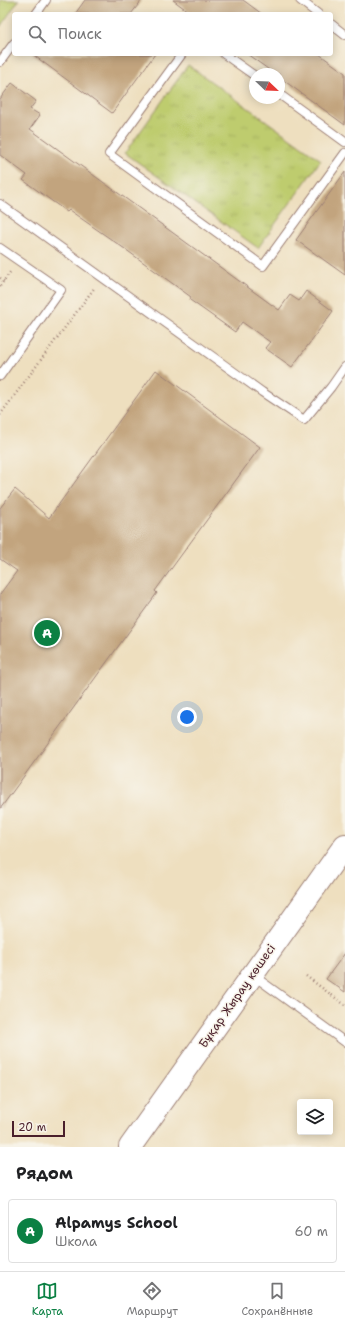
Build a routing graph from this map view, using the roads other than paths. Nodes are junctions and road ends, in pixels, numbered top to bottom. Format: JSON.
{"nodes":[{"id":1,"x":46,"y":0,"type":"edge"},
{"id":2,"x":300,"y":0,"type":"edge"},
{"id":3,"x":37,"y":12,"type":"edge"},
{"id":4,"x":315,"y":12,"type":"edge"},
{"id":5,"x":333,"y":26,"type":"edge"},
{"id":6,"x":345,"y":35,"type":"edge"},
{"id":7,"x":12,"y":46,"type":"edge"},
{"id":8,"x":181,"y":56,"type":"edge"},
{"id":9,"x":227,"y":56,"type":"edge"},
{"id":10,"x":0,"y":62,"type":"edge"},
{"id":11,"x":249,"y":72,"type":"edge"},
{"id":12,"x":285,"y":98,"type":"edge"},
{"id":13,"x":345,"y":142,"type":"edge"},
{"id":14,"x":345,"y":153,"type":"edge"},
{"id":15,"x":0,"y":204,"type":"edge"},
{"id":16,"x":0,"y":248,"type":"edge"},
{"id":17,"x":345,"y":367,"type":"edge"},
{"id":18,"x":0,"y":376,"type":"edge"},
{"id":19,"x":345,"y":845,"type":"edge"},
{"id":20,"x":252,"y":975,"type":"junction"},
{"id":21,"x":345,"y":1042,"type":"edge"},
{"id":22,"x":136,"y":1143,"type":"edge"}],
"edges":[{"from":1,"to":3,"type":"lane"},
{"from":2,"to":4,"type":"lane"},
{"from":5,"to":6,"type":"lane"},
{"from":7,"to":10,"type":"lane"},
{"from":8,"to":14,"type":"lane"},
{"from":9,"to":11,"type":"lane"},
{"from":12,"to":13,"type":"lane"},
{"from":15,"to":17,"type":"lane"},
{"from":16,"to":18,"type":"lane"},
{"from":19,"to":20,"type":"street","name":"Бұқар Жырау көшесі"},
{"from":20,"to":21,"type":"lane"},
{"from":20,"to":22,"type":"street","name":"Бұқар Жырау көшесі"}]}
